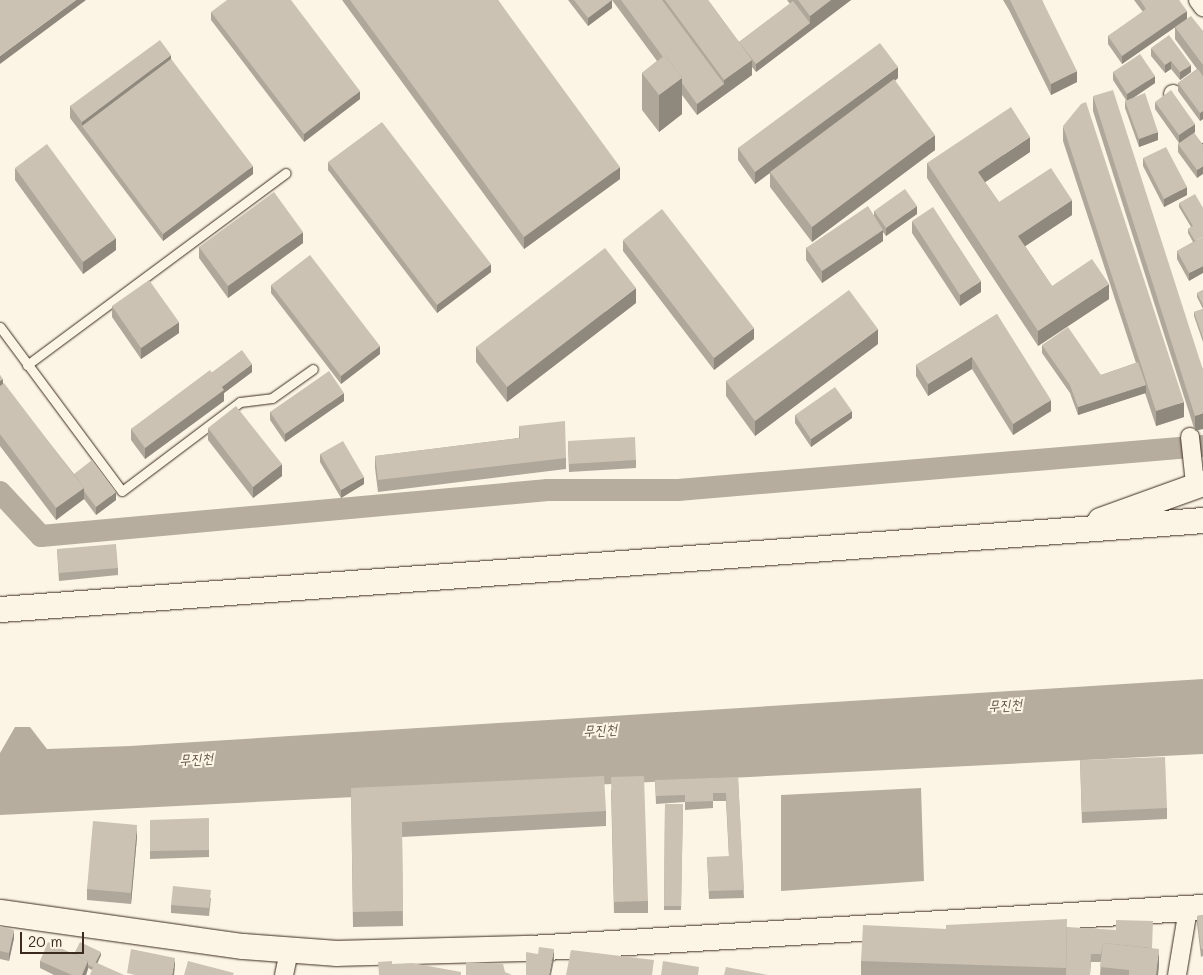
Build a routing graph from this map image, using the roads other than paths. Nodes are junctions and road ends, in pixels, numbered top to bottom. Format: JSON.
{"nodes":[{"id":1,"x":1198,"y":0,"type":"edge"},
{"id":2,"x":1203,"y":7,"type":"edge"},
{"id":3,"x":1173,"y":94,"type":"edge"},
{"id":4,"x":1203,"y":134,"type":"edge"},
{"id":5,"x":286,"y":173,"type":"dead end"},
{"id":6,"x":0,"y":327,"type":"edge"},
{"id":7,"x":27,"y":365,"type":"junction"},
{"id":8,"x":313,"y":369,"type":"dead end"},
{"id":9,"x":1190,"y":437,"type":"dead end"},
{"id":10,"x":1197,"y":479,"type":"edge"},
{"id":11,"x":1203,"y":520,"type":"edge"},
{"id":12,"x":1075,"y":530,"type":"junction"},
{"id":13,"x":0,"y":609,"type":"edge"},
{"id":14,"x":1195,"y":908,"type":"edge"},
{"id":15,"x":0,"y":912,"type":"edge"},
{"id":16,"x":289,"y":951,"type":"junction"},
{"id":17,"x":284,"y":975,"type":"edge"},
{"id":18,"x":1177,"y":975,"type":"edge"}],
"edges":[{"from":1,"to":2,"type":"street"},
{"from":3,"to":4,"type":"street"},
{"from":5,"to":7,"type":"lane"},
{"from":6,"to":7,"type":"lane"},
{"from":7,"to":8,"type":"lane"},
{"from":9,"to":10,"type":"street"},
{"from":10,"to":12,"type":"street"},
{"from":11,"to":12,"type":"street"},
{"from":12,"to":13,"type":"street"},
{"from":14,"to":16,"type":"street"},
{"from":14,"to":18,"type":"street"},
{"from":15,"to":16,"type":"street"},
{"from":16,"to":17,"type":"street"}]}
